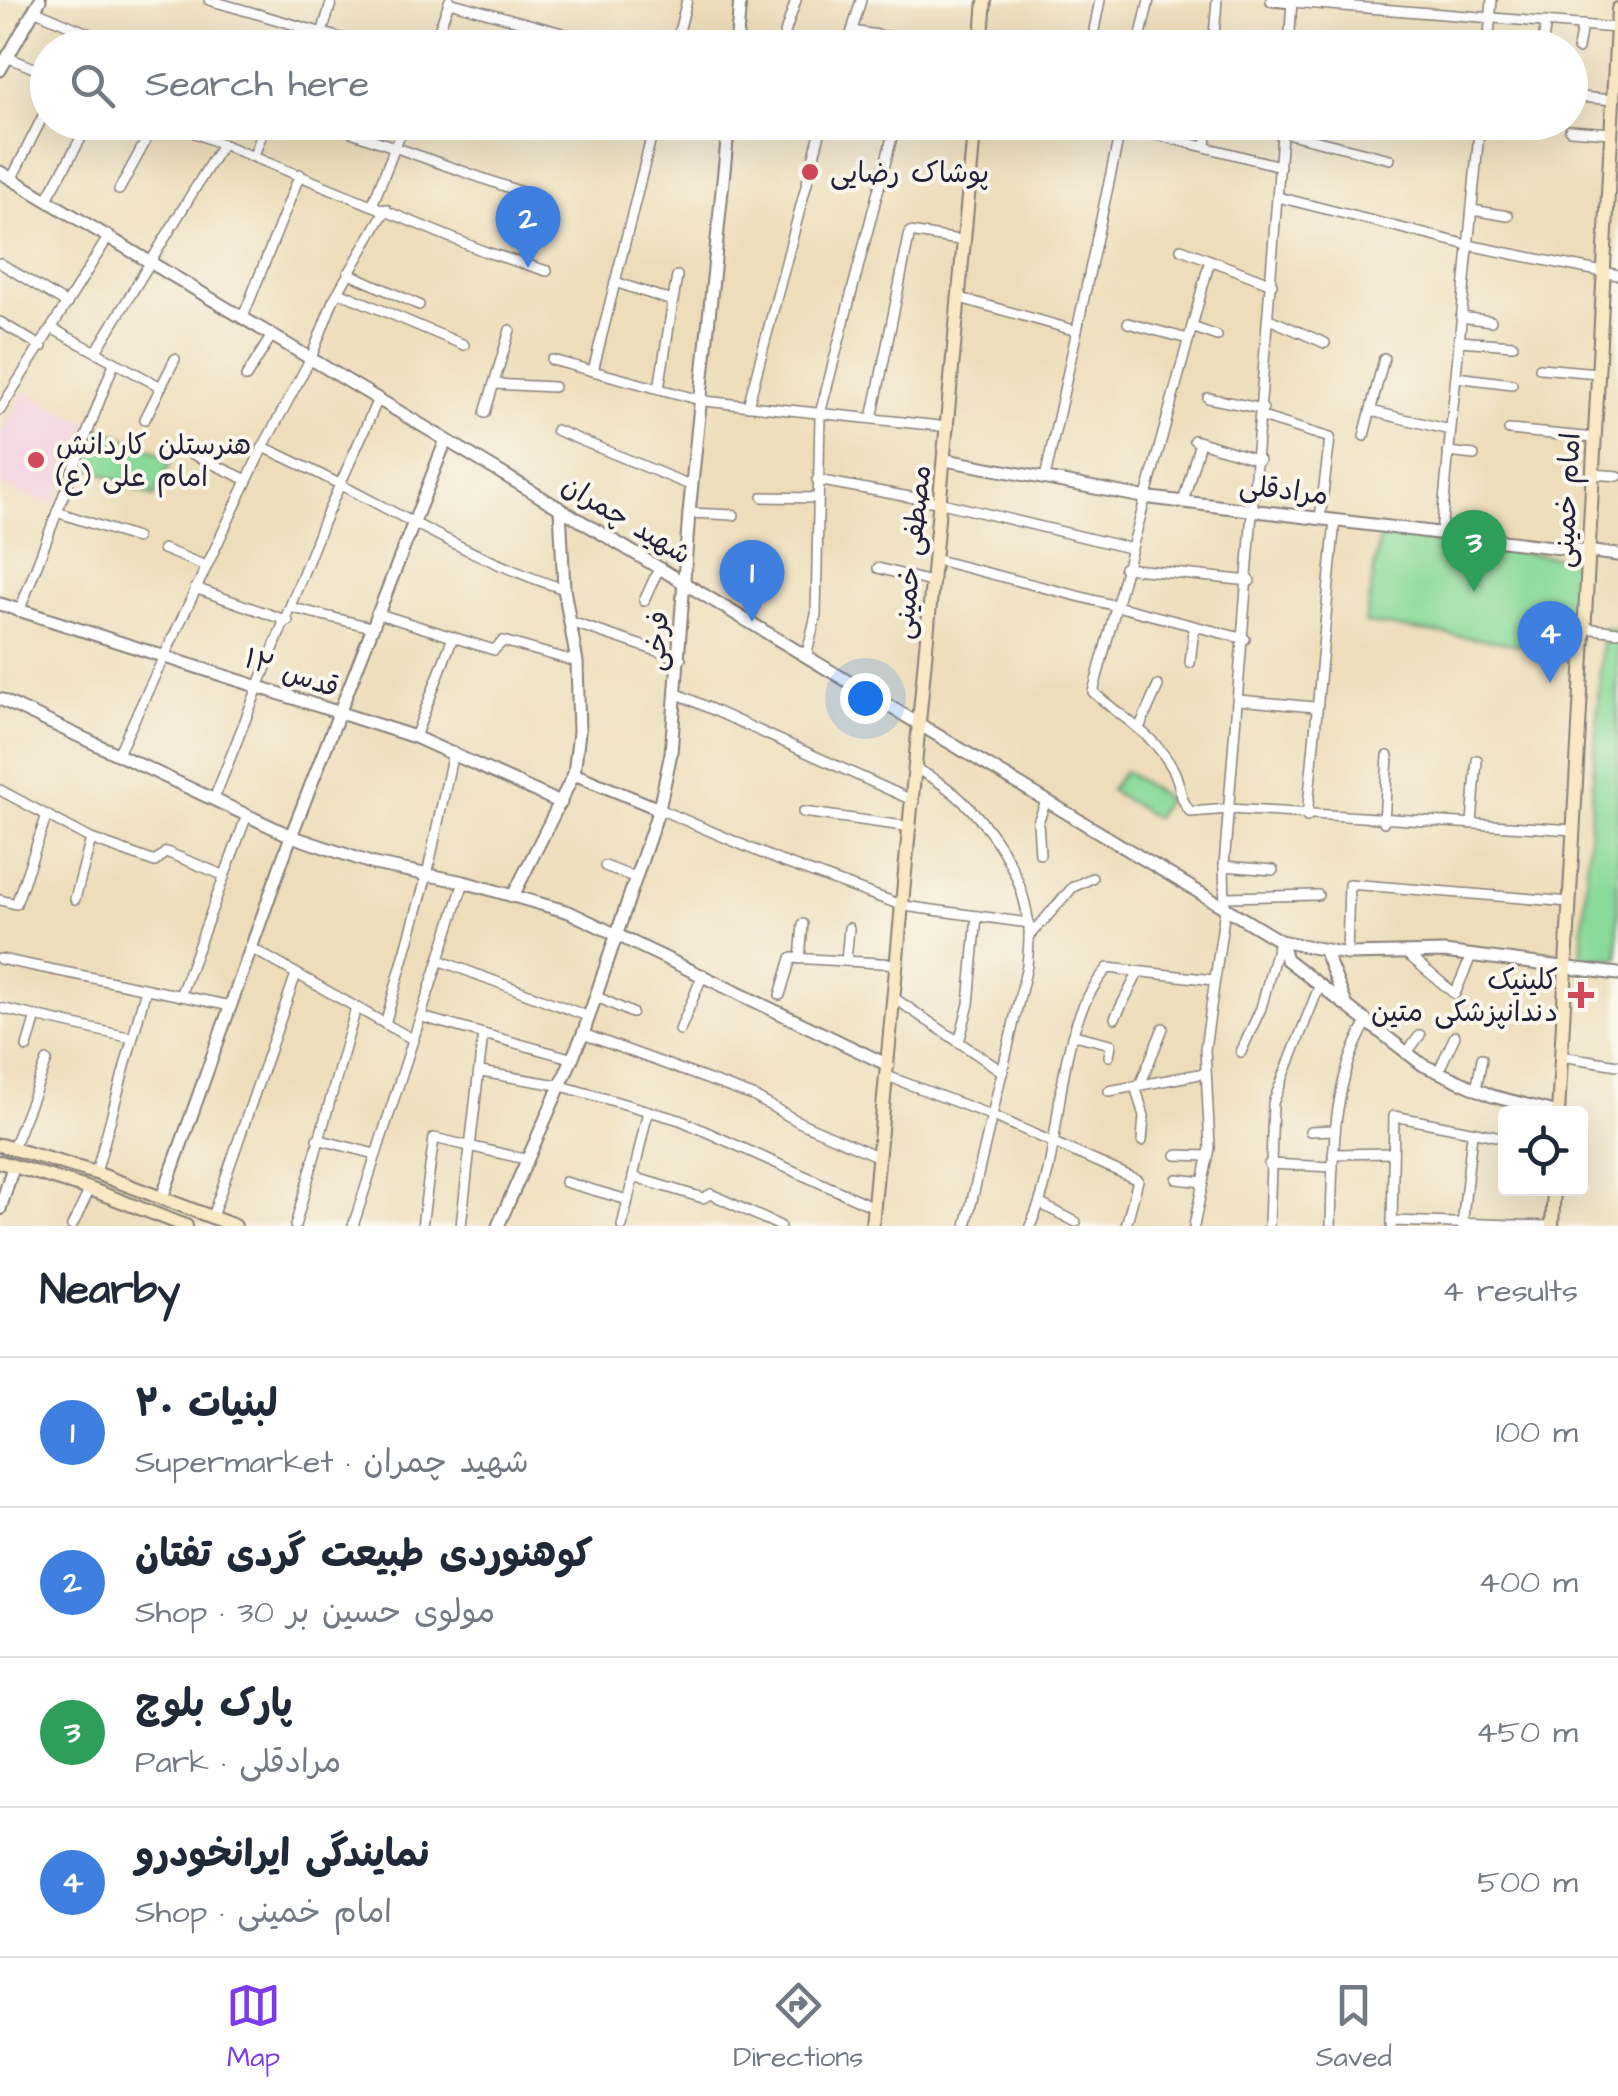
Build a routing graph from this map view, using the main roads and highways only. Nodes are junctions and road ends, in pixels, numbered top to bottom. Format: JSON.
{"nodes":[{"id":1,"x":985,"y":0,"type":"edge"},
{"id":2,"x":1618,"y":9,"type":"edge"},
{"id":3,"x":1617,"y":28,"type":"edge"},
{"id":4,"x":982,"y":30,"type":"edge"},
{"id":5,"x":1617,"y":46,"type":"edge"},
{"id":6,"x":973,"y":140,"type":"edge"},
{"id":7,"x":1613,"y":140,"type":"edge"},
{"id":8,"x":1613,"y":212,"type":"edge"},
{"id":9,"x":1611,"y":274,"type":"edge"},
{"id":10,"x":1559,"y":1106,"type":"edge"},
{"id":11,"x":6,"y":1147,"type":"edge"},
{"id":12,"x":6,"y":1165,"type":"edge"},
{"id":13,"x":1553,"y":1196,"type":"edge"},
{"id":14,"x":162,"y":1198,"type":"junction"},
{"id":15,"x":155,"y":1220,"type":"edge"},
{"id":16,"x":186,"y":1226,"type":"edge"},
{"id":17,"x":235,"y":1226,"type":"edge"},
{"id":18,"x":872,"y":1226,"type":"edge"},
{"id":19,"x":1550,"y":1226,"type":"edge"}],
"edges":[{"from":1,"to":4,"type":"main road"},
{"from":2,"to":3,"type":"main road","name":"امام خمینی"},
{"from":3,"to":5,"type":"main road","name":"امام خمینی"},
{"from":5,"to":7,"type":"main road","name":"امام خمینی"},
{"from":6,"to":18,"type":"main road","name":"مصطفی خمینی"},
{"from":7,"to":8,"type":"main road","name":"امام خمینی"},
{"from":8,"to":9,"type":"main road","name":"امام خمینی"},
{"from":9,"to":10,"type":"main road","name":"امام خمینی"},
{"from":11,"to":14,"type":"main road"},
{"from":12,"to":15,"type":"main road"},
{"from":13,"to":19,"type":"main road"},
{"from":14,"to":15,"type":"main road"},
{"from":14,"to":17,"type":"main road"},
{"from":15,"to":16,"type":"main road"}]}
